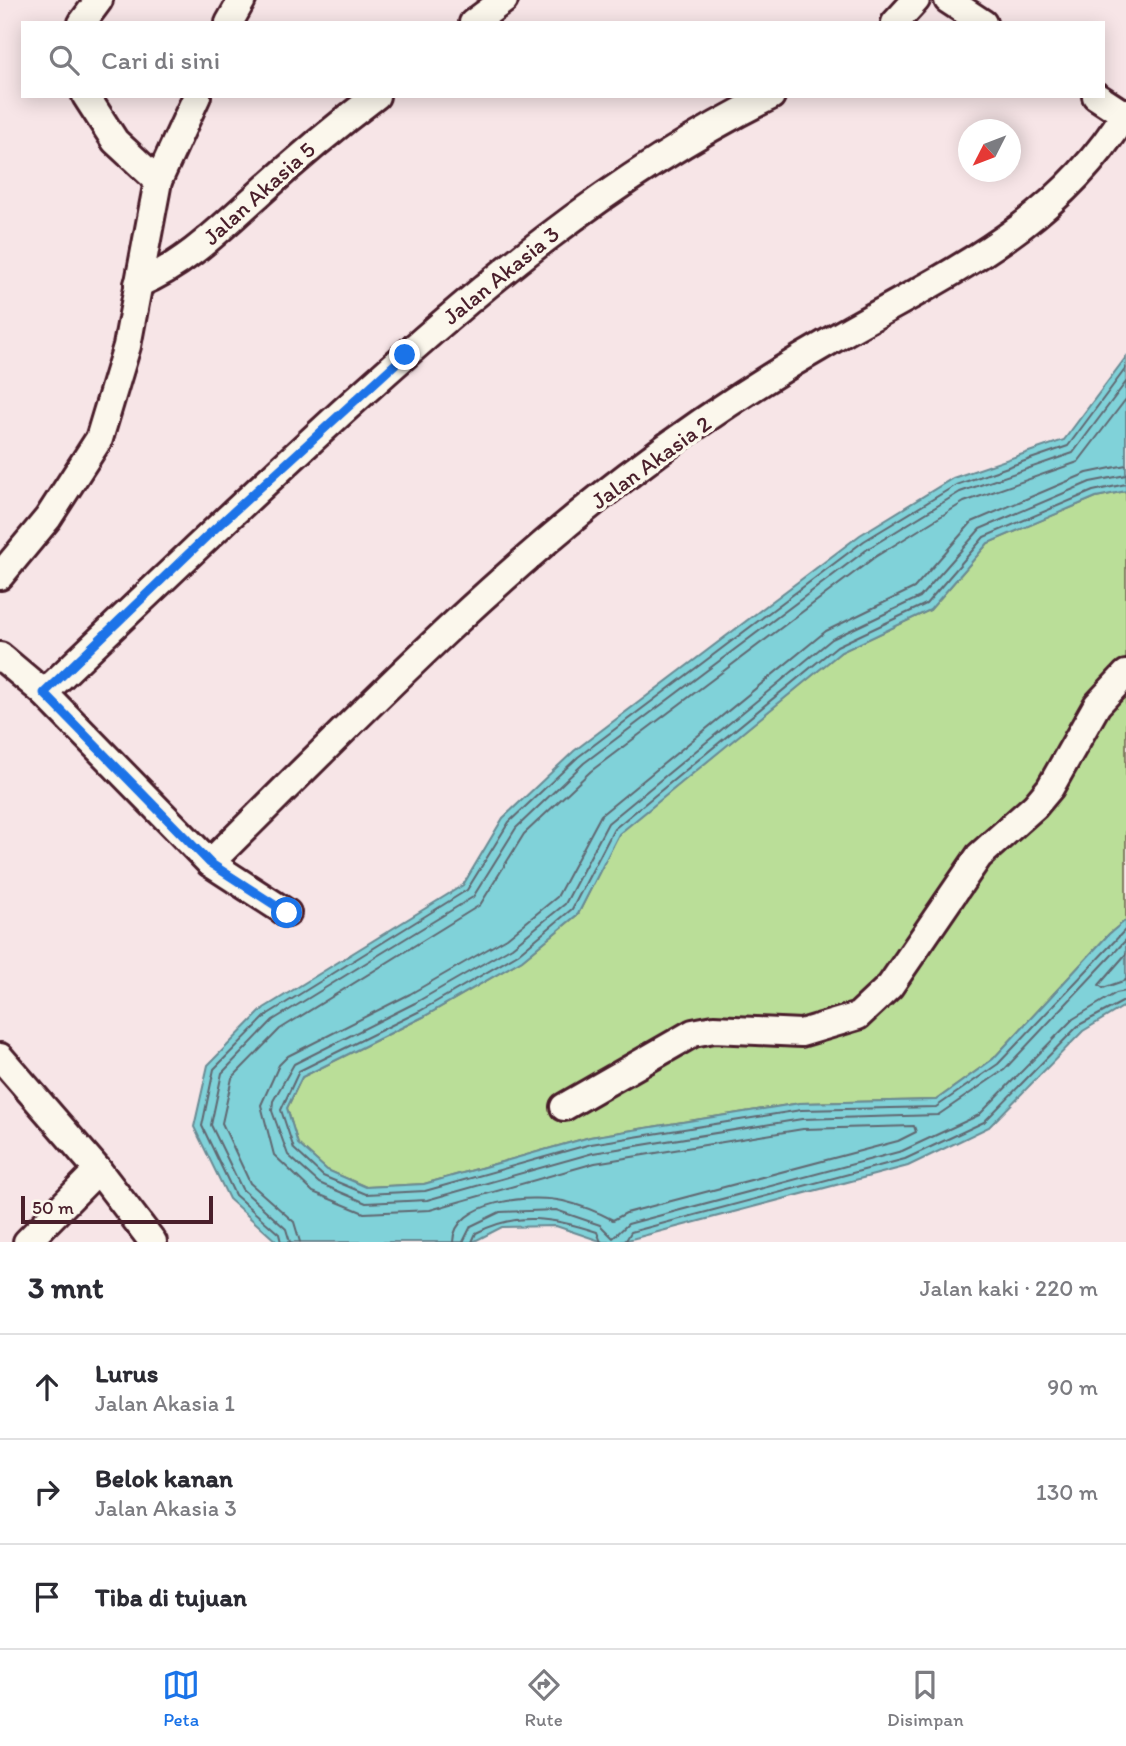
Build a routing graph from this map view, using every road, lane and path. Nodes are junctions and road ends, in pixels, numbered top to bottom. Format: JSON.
{"nodes":[{"id":1,"x":99,"y":0,"type":"edge"},
{"id":2,"x":242,"y":0,"type":"edge"},
{"id":3,"x":504,"y":0,"type":"edge"},
{"id":4,"x":916,"y":0,"type":"edge"},
{"id":5,"x":948,"y":0,"type":"edge"},
{"id":6,"x":83,"y":21,"type":"edge"},
{"id":7,"x":230,"y":21,"type":"edge"},
{"id":8,"x":476,"y":21,"type":"edge"},
{"id":9,"x":897,"y":21,"type":"edge"},
{"id":10,"x":980,"y":21,"type":"edge"},
{"id":11,"x":87,"y":98,"type":"edge"},
{"id":12,"x":196,"y":98,"type":"edge"},
{"id":13,"x":373,"y":98,"type":"edge"},
{"id":14,"x":767,"y":98,"type":"edge"},
{"id":15,"x":1099,"y":98,"type":"edge"},
{"id":16,"x":1125,"y":113,"type":"edge"},
{"id":17,"x":158,"y":181,"type":"junction"},
{"id":18,"x":138,"y":284,"type":"junction"},
{"id":19,"x":0,"y":576,"type":"edge"},
{"id":20,"x":0,"y":656,"type":"edge"},
{"id":21,"x":1126,"y":674,"type":"edge"},
{"id":22,"x":44,"y":693,"type":"junction"},
{"id":23,"x":210,"y":863,"type":"junction"},
{"id":24,"x":287,"y":913,"type":"dead end"},
{"id":25,"x":0,"y":1057,"type":"edge"},
{"id":26,"x":564,"y":1107,"type":"dead end"},
{"id":27,"x":98,"y":1170,"type":"junction"},
{"id":28,"x":27,"y":1242,"type":"edge"},
{"id":29,"x":153,"y":1242,"type":"edge"}],
"edges":[{"from":1,"to":6,"type":"street"},
{"from":2,"to":7,"type":"street"},
{"from":3,"to":8,"type":"street"},
{"from":4,"to":9,"type":"street"},
{"from":5,"to":10,"type":"street"},
{"from":11,"to":17,"type":"street"},
{"from":12,"to":17,"type":"street"},
{"from":13,"to":18,"type":"street","name":"Jalan Akasia 5"},
{"from":14,"to":22,"type":"street","name":"Jalan Akasia 3"},
{"from":15,"to":16,"type":"street"},
{"from":16,"to":23,"type":"street","name":"Jalan Akasia 2"},
{"from":17,"to":18,"type":"street"},
{"from":18,"to":19,"type":"street"},
{"from":20,"to":22,"type":"street"},
{"from":21,"to":26,"type":"street"},
{"from":22,"to":23,"type":"street"},
{"from":23,"to":24,"type":"street"},
{"from":25,"to":27,"type":"street"},
{"from":27,"to":28,"type":"street"},
{"from":27,"to":29,"type":"street"}]}
